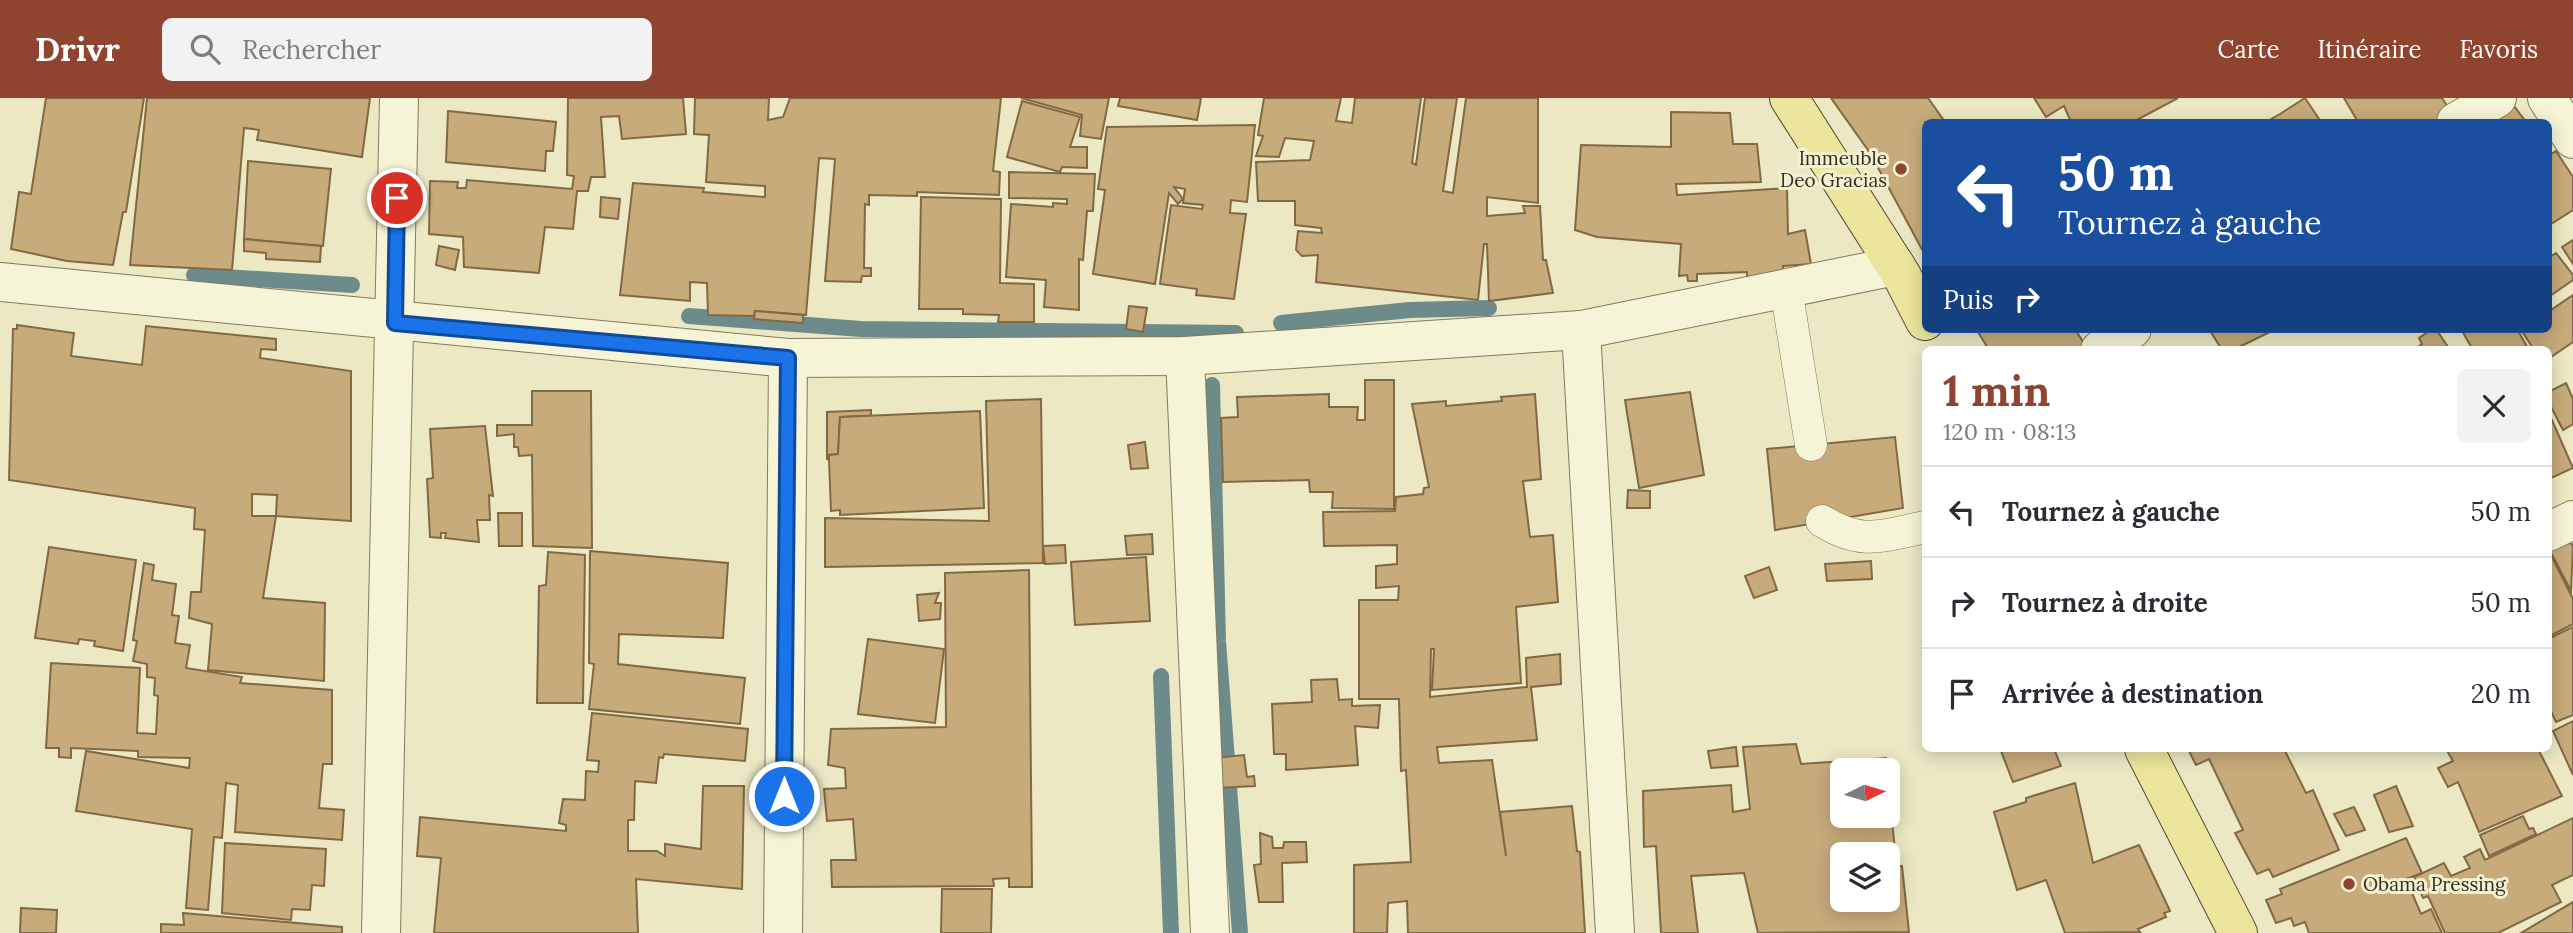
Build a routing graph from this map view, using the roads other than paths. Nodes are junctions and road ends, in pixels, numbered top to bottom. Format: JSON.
{"nodes":[{"id":1,"x":400,"y":98,"type":"edge"},
{"id":2,"x":1789,"y":98,"type":"edge"},
{"id":3,"x":2497,"y":98,"type":"edge"},
{"id":4,"x":2547,"y":98,"type":"edge"},
{"id":5,"x":2461,"y":119,"type":"edge"},
{"id":6,"x":2573,"y":139,"type":"edge"},
{"id":7,"x":1896,"y":266,"type":"junction"},
{"id":8,"x":0,"y":282,"type":"edge"},
{"id":9,"x":1786,"y":288,"type":"junction"},
{"id":10,"x":1922,"y":315,"type":"edge"},
{"id":11,"x":395,"y":323,"type":"junction"},
{"id":12,"x":1581,"y":330,"type":"junction"},
{"id":13,"x":2126,"y":333,"type":"edge"},
{"id":14,"x":2106,"y":346,"type":"edge"},
{"id":15,"x":1185,"y":356,"type":"junction"},
{"id":16,"x":788,"y":358,"type":"junction"},
{"id":17,"x":1811,"y":445,"type":"dead end"},
{"id":18,"x":2573,"y":520,"type":"edge"},
{"id":19,"x":1822,"y":521,"type":"dead end"},
{"id":20,"x":1922,"y":528,"type":"edge"},
{"id":21,"x":2552,"y":530,"type":"edge"},
{"id":22,"x":2146,"y":752,"type":"edge"},
{"id":23,"x":382,"y":933,"type":"edge"},
{"id":24,"x":783,"y":933,"type":"edge"},
{"id":25,"x":1210,"y":933,"type":"edge"},
{"id":26,"x":1615,"y":933,"type":"edge"},
{"id":27,"x":2238,"y":933,"type":"edge"}],
"edges":[{"from":1,"to":11,"type":"street"},
{"from":2,"to":7,"type":"main road"},
{"from":3,"to":5,"type":"street"},
{"from":4,"to":6,"type":"street"},
{"from":7,"to":9,"type":"street"},
{"from":7,"to":10,"type":"main road"},
{"from":8,"to":11,"type":"street"},
{"from":9,"to":12,"type":"street"},
{"from":9,"to":17,"type":"lane"},
{"from":11,"to":16,"type":"street"},
{"from":11,"to":23,"type":"street"},
{"from":12,"to":15,"type":"street"},
{"from":12,"to":26,"type":"street"},
{"from":13,"to":14,"type":"street"},
{"from":15,"to":16,"type":"street"},
{"from":15,"to":25,"type":"street"},
{"from":16,"to":24,"type":"street"},
{"from":18,"to":21,"type":"street"},
{"from":19,"to":20,"type":"lane"},
{"from":22,"to":27,"type":"main road"}]}
